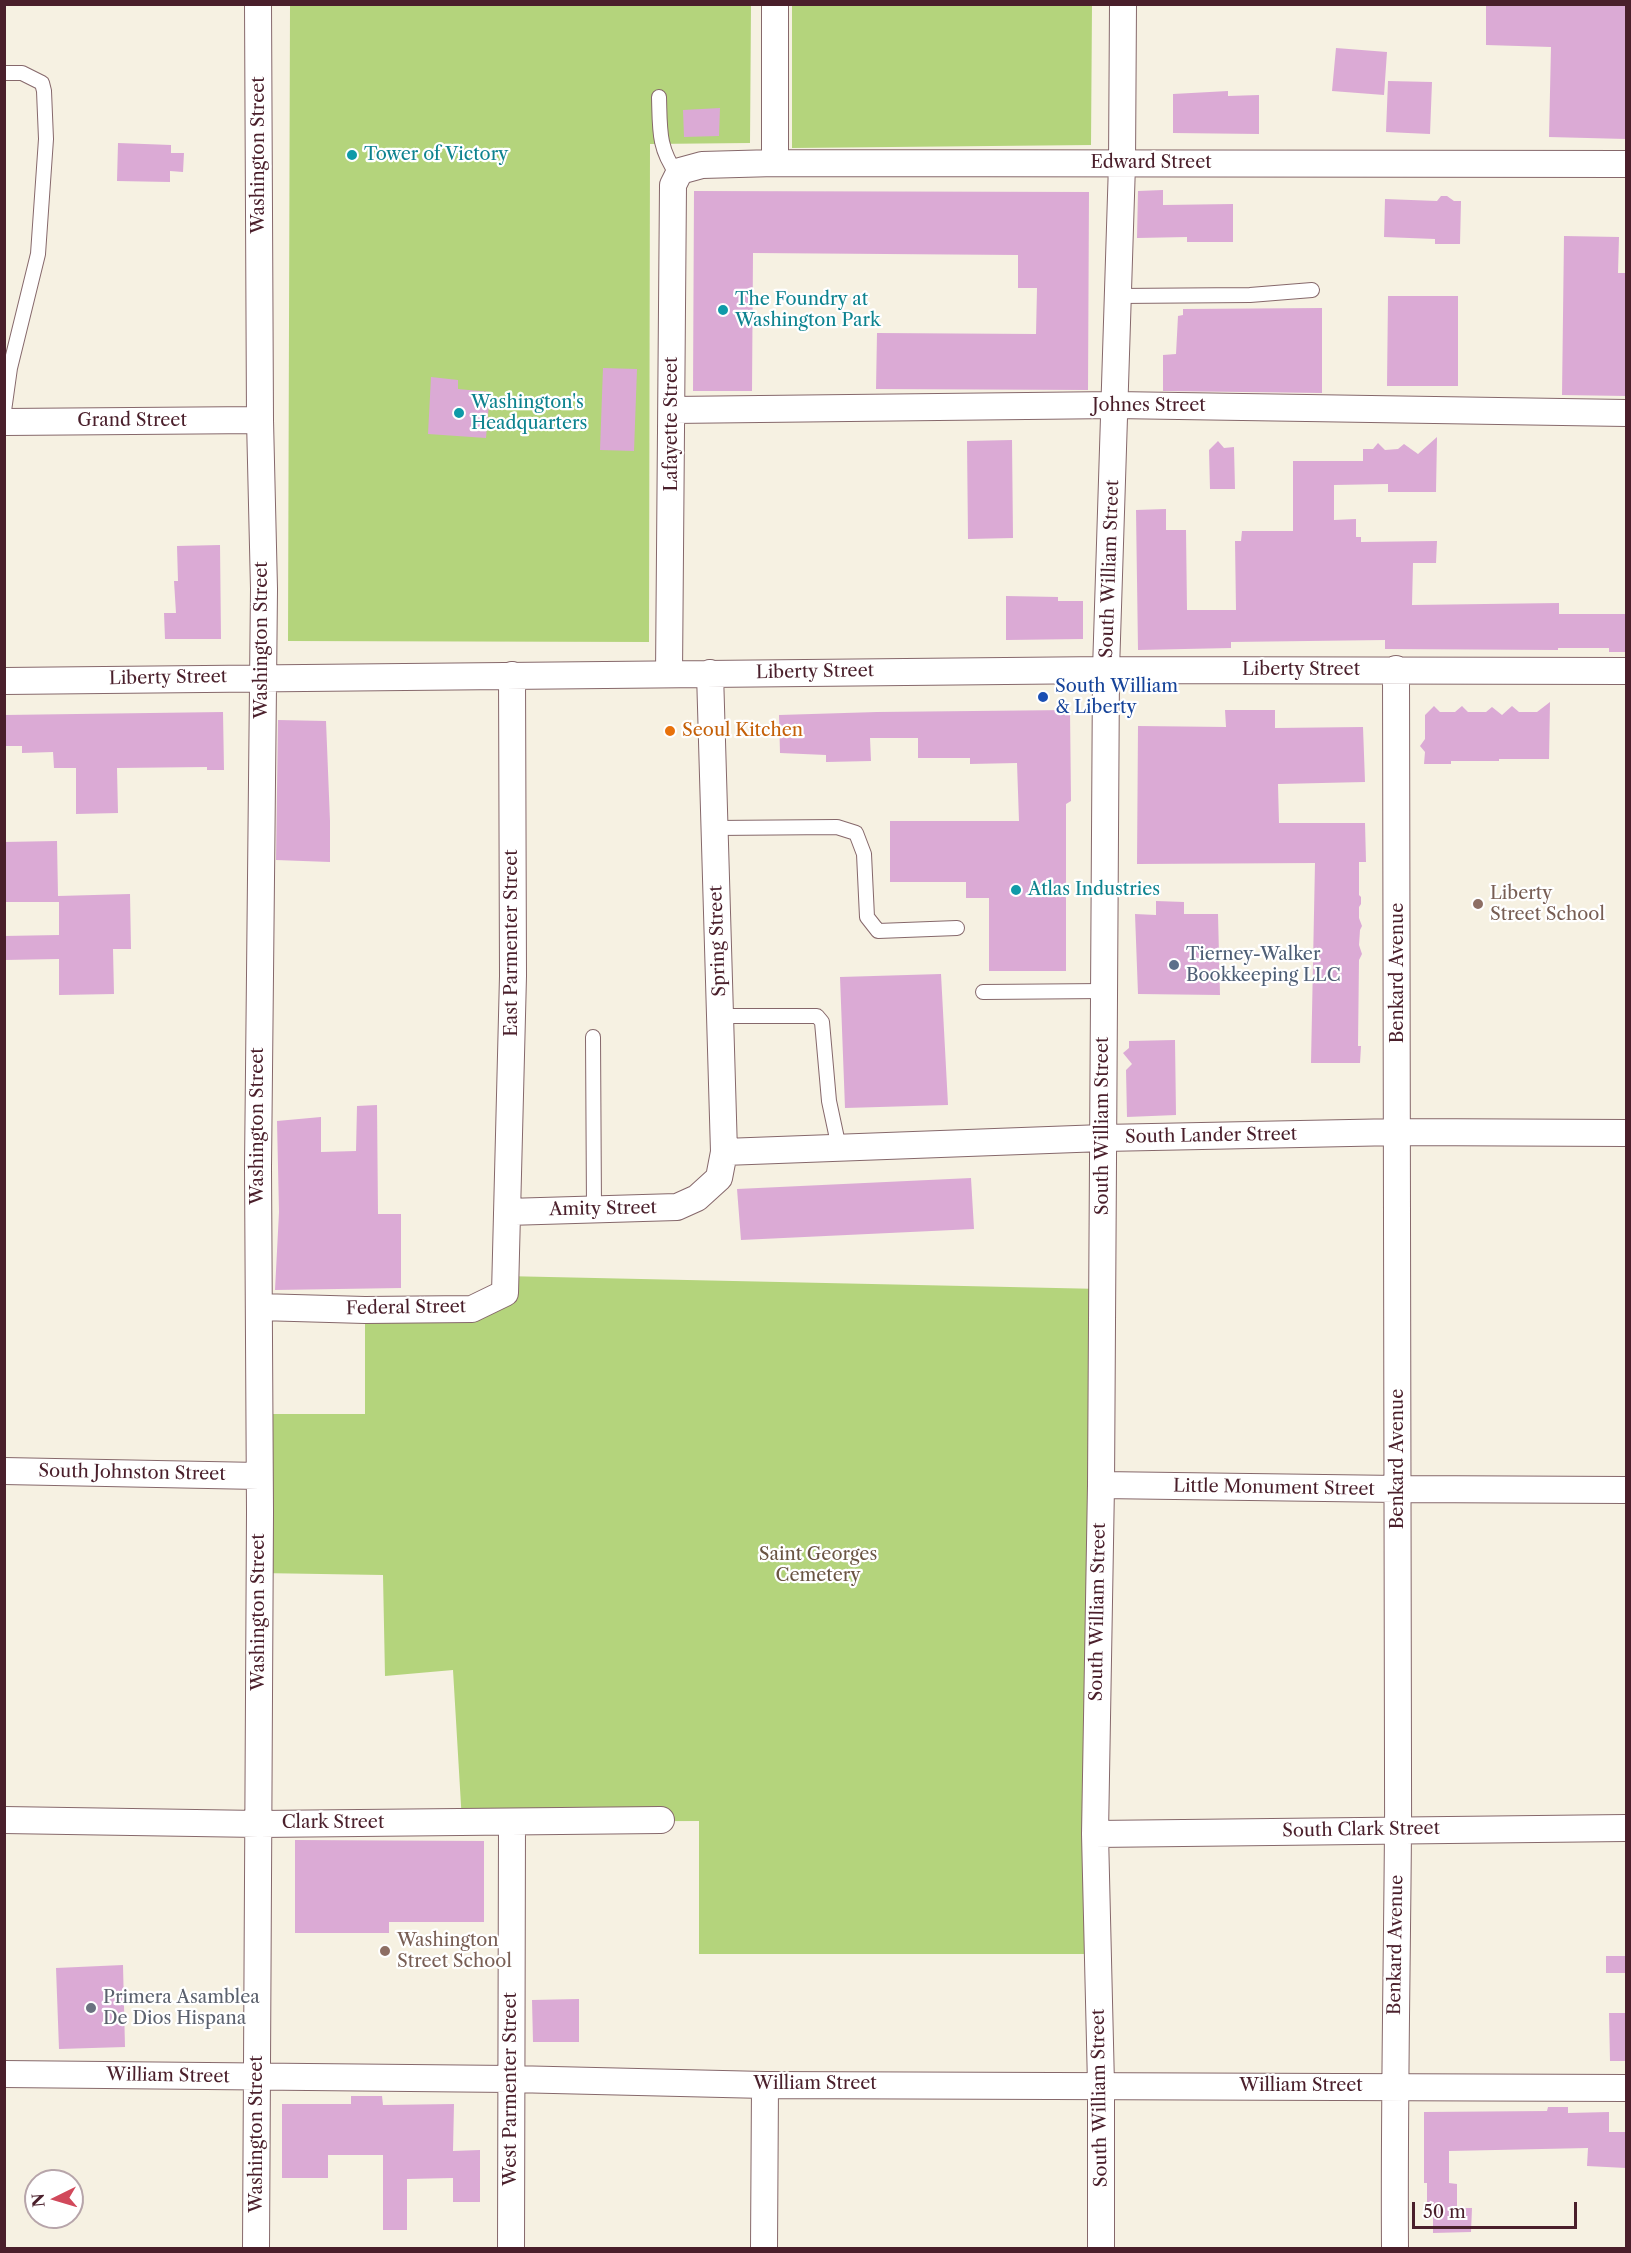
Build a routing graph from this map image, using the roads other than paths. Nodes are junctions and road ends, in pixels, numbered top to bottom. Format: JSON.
{"nodes":[{"id":1,"x":258,"y":4,"type":"edge"},
{"id":2,"x":775,"y":4,"type":"edge"},
{"id":3,"x":1123,"y":4,"type":"edge"},
{"id":4,"x":4,"y":73,"type":"edge"},
{"id":5,"x":659,"y":98,"type":"dead end"},
{"id":6,"x":775,"y":163,"type":"junction"},
{"id":7,"x":1122,"y":164,"type":"junction"},
{"id":8,"x":1626,"y":164,"type":"edge"},
{"id":9,"x":677,"y":174,"type":"junction"},
{"id":10,"x":1312,"y":290,"type":"dead end"},
{"id":11,"x":1118,"y":296,"type":"junction"},
{"id":12,"x":1115,"y":405,"type":"junction"},
{"id":13,"x":672,"y":410,"type":"junction"},
{"id":14,"x":4,"y":411,"type":"edge"},
{"id":15,"x":1626,"y":412,"type":"edge"},
{"id":16,"x":260,"y":420,"type":"junction"},
{"id":17,"x":4,"y":422,"type":"edge"},
{"id":18,"x":1396,"y":669,"type":"junction"},
{"id":19,"x":1106,"y":670,"type":"junction"},
{"id":20,"x":1626,"y":671,"type":"edge"},
{"id":21,"x":710,"y":673,"type":"junction"},
{"id":22,"x":669,"y":674,"type":"junction"},
{"id":23,"x":512,"y":675,"type":"junction"},
{"id":24,"x":262,"y":677,"type":"junction"},
{"id":25,"x":4,"y":681,"type":"edge"},
{"id":26,"x":715,"y":828,"type":"junction"},
{"id":27,"x":957,"y":928,"type":"dead end"},
{"id":28,"x":1104,"y":990,"type":"junction"},
{"id":29,"x":983,"y":992,"type":"dead end"},
{"id":30,"x":720,"y":1016,"type":"junction"},
{"id":31,"x":592,"y":1037,"type":"dead end"},
{"id":32,"x":1399,"y":1132,"type":"junction"},
{"id":33,"x":1626,"y":1133,"type":"edge"},
{"id":34,"x":1103,"y":1138,"type":"junction"},
{"id":35,"x":839,"y":1148,"type":"junction"},
{"id":36,"x":724,"y":1152,"type":"junction"},
{"id":37,"x":697,"y":1198,"type":"joint"},
{"id":38,"x":594,"y":1209,"type":"junction"},
{"id":39,"x":507,"y":1212,"type":"junction"},
{"id":40,"x":259,"y":1307,"type":"junction"},
{"id":41,"x":4,"y":1471,"type":"edge"},
{"id":42,"x":259,"y":1476,"type":"junction"},
{"id":43,"x":1101,"y":1485,"type":"junction"},
{"id":44,"x":1398,"y":1490,"type":"junction"},
{"id":45,"x":1626,"y":1490,"type":"edge"},
{"id":46,"x":4,"y":1820,"type":"edge"},
{"id":47,"x":661,"y":1820,"type":"dead end"},
{"id":48,"x":512,"y":1822,"type":"junction"},
{"id":49,"x":259,"y":1824,"type":"junction"},
{"id":50,"x":1626,"y":1828,"type":"edge"},
{"id":51,"x":1398,"y":1830,"type":"junction"},
{"id":52,"x":1095,"y":1834,"type":"junction"},
{"id":53,"x":4,"y":2074,"type":"edge"},
{"id":54,"x":258,"y":2078,"type":"junction"},
{"id":55,"x":511,"y":2079,"type":"junction"},
{"id":56,"x":765,"y":2085,"type":"junction"},
{"id":57,"x":1101,"y":2085,"type":"junction"},
{"id":58,"x":1394,"y":2087,"type":"junction"},
{"id":59,"x":1626,"y":2088,"type":"edge"},
{"id":60,"x":256,"y":2248,"type":"edge"},
{"id":61,"x":511,"y":2248,"type":"edge"},
{"id":62,"x":764,"y":2248,"type":"edge"},
{"id":63,"x":1101,"y":2248,"type":"edge"},
{"id":64,"x":1395,"y":2248,"type":"edge"}],
"edges":[{"from":1,"to":16,"type":"street","name":"Washington Street"},
{"from":2,"to":6,"type":"street"},
{"from":3,"to":7,"type":"street","name":"South William Street"},
{"from":4,"to":14,"type":"lane"},
{"from":5,"to":9,"type":"lane"},
{"from":6,"to":7,"type":"street","name":"Edward Street"},
{"from":6,"to":9,"type":"street","name":"Edward Street"},
{"from":7,"to":8,"type":"street","name":"Edward Street"},
{"from":7,"to":11,"type":"street","name":"South William Street"},
{"from":9,"to":13,"type":"street","name":"Lafayette Street"},
{"from":10,"to":11,"type":"lane"},
{"from":11,"to":12,"type":"street","name":"South William Street"},
{"from":12,"to":13,"type":"street","name":"Johnes Street"},
{"from":12,"to":15,"type":"street","name":"Johnes Street"},
{"from":12,"to":19,"type":"street","name":"South William Street"},
{"from":13,"to":22,"type":"street","name":"Lafayette Street"},
{"from":16,"to":17,"type":"street","name":"Grand Street"},
{"from":16,"to":24,"type":"street","name":"Washington Street"},
{"from":18,"to":19,"type":"street","name":"Liberty Street"},
{"from":18,"to":20,"type":"street","name":"Liberty Street"},
{"from":18,"to":32,"type":"street","name":"Benkard Avenue"},
{"from":19,"to":21,"type":"street","name":"Liberty Street"},
{"from":19,"to":28,"type":"street","name":"South William Street"},
{"from":21,"to":22,"type":"street","name":"Liberty Street"},
{"from":21,"to":26,"type":"street","name":"Spring Street"},
{"from":22,"to":23,"type":"street","name":"Liberty Street"},
{"from":23,"to":24,"type":"street","name":"Liberty Street"},
{"from":23,"to":39,"type":"street","name":"East Parmenter Street"},
{"from":24,"to":25,"type":"street","name":"Liberty Street"},
{"from":24,"to":40,"type":"street","name":"Washington Street"},
{"from":26,"to":27,"type":"lane"},
{"from":26,"to":30,"type":"street","name":"Spring Street"},
{"from":28,"to":29,"type":"lane"},
{"from":28,"to":34,"type":"street","name":"South William Street"},
{"from":30,"to":35,"type":"lane"},
{"from":30,"to":36,"type":"street","name":"Spring Street"},
{"from":31,"to":38,"type":"lane"},
{"from":32,"to":33,"type":"street","name":"South Lander Street"},
{"from":32,"to":34,"type":"street","name":"South Lander Street"},
{"from":32,"to":44,"type":"street","name":"Benkard Avenue"},
{"from":34,"to":35,"type":"street","name":"South Lander Street"},
{"from":34,"to":43,"type":"street","name":"South William Street"},
{"from":35,"to":36,"type":"street","name":"South Lander Street"},
{"from":36,"to":37,"type":"street","name":"Spring Street"},
{"from":37,"to":38,"type":"street","name":"Amity Street"},
{"from":38,"to":39,"type":"street","name":"Amity Street"},
{"from":39,"to":40,"type":"street","name":"Federal Street"},
{"from":40,"to":42,"type":"street","name":"Washington Street"},
{"from":41,"to":42,"type":"street","name":"South Johnston Street"},
{"from":42,"to":49,"type":"street","name":"Washington Street"},
{"from":43,"to":44,"type":"street","name":"Little Monument Street"},
{"from":43,"to":52,"type":"street","name":"South William Street"},
{"from":44,"to":45,"type":"street","name":"Little Monument Street"},
{"from":44,"to":51,"type":"street","name":"Benkard Avenue"},
{"from":46,"to":49,"type":"street","name":"Clark Street"},
{"from":47,"to":48,"type":"street","name":"Clark Street"},
{"from":48,"to":49,"type":"street","name":"Clark Street"},
{"from":48,"to":55,"type":"street","name":"West Parmenter Street"},
{"from":49,"to":54,"type":"street","name":"Washington Street"},
{"from":50,"to":51,"type":"street","name":"South Clark Street"},
{"from":51,"to":52,"type":"street","name":"South Clark Street"},
{"from":51,"to":58,"type":"street","name":"Benkard Avenue"},
{"from":52,"to":57,"type":"street","name":"South William Street"},
{"from":53,"to":54,"type":"street","name":"William Street"},
{"from":54,"to":55,"type":"street","name":"William Street"},
{"from":54,"to":60,"type":"street","name":"Washington Street"},
{"from":55,"to":56,"type":"street","name":"William Street"},
{"from":55,"to":61,"type":"street","name":"West Parmenter Street"},
{"from":56,"to":57,"type":"street","name":"William Street"},
{"from":56,"to":62,"type":"street"},
{"from":57,"to":58,"type":"street","name":"William Street"},
{"from":57,"to":63,"type":"street","name":"South William Street"},
{"from":58,"to":59,"type":"street","name":"William Street"},
{"from":58,"to":64,"type":"street","name":"Benkard Avenue"}]}
